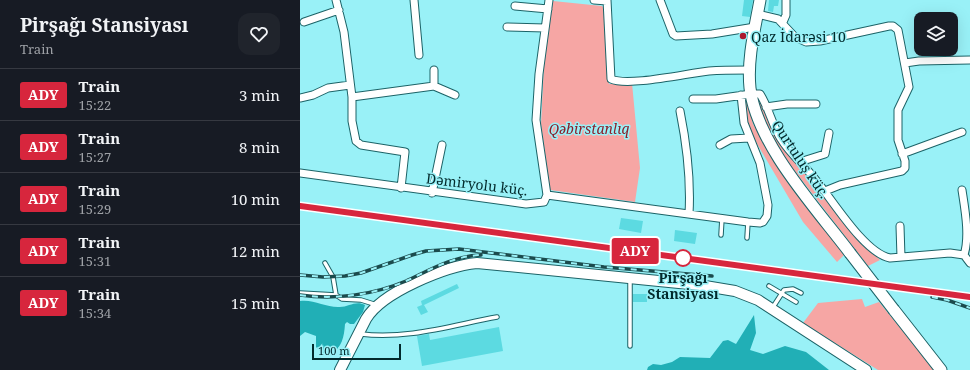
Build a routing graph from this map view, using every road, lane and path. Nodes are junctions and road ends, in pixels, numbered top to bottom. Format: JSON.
{"nodes":[{"id":1,"x":336,"y":0,"type":"edge"},
{"id":2,"x":414,"y":0,"type":"edge"},
{"id":3,"x":549,"y":0,"type":"edge"},
{"id":4,"x":594,"y":0,"type":"edge"},
{"id":5,"x":660,"y":0,"type":"edge"},
{"id":6,"x":760,"y":0,"type":"edge"},
{"id":7,"x":786,"y":0,"type":"edge"},
{"id":8,"x":607,"y":1,"type":"edge"},
{"id":9,"x":515,"y":6,"type":"dead end"},
{"id":10,"x":548,"y":9,"type":"junction"},
{"id":11,"x":339,"y":10,"type":"junction"},
{"id":12,"x":757,"y":14,"type":"junction"},
{"id":13,"x":304,"y":22,"type":"dead end"},
{"id":14,"x":783,"y":22,"type":"junction"},
{"id":15,"x":507,"y":27,"type":"dead end"},
{"id":16,"x":755,"y":27,"type":"junction"},
{"id":17,"x":545,"y":28,"type":"junction"},
{"id":18,"x":419,"y":55,"type":"dead end"},
{"id":19,"x":970,"y":60,"type":"edge"},
{"id":20,"x":905,"y":63,"type":"junction"},
{"id":21,"x":434,"y":70,"type":"dead end"},
{"id":22,"x":749,"y":70,"type":"junction"},
{"id":23,"x":350,"y":85,"type":"junction"},
{"id":24,"x":434,"y":86,"type":"junction"},
{"id":25,"x":746,"y":94,"type":"junction"},
{"id":26,"x":455,"y":95,"type":"dead end"},
{"id":27,"x":352,"y":97,"type":"junction"},
{"id":28,"x":300,"y":98,"type":"edge"},
{"id":29,"x":693,"y":99,"type":"dead end"},
{"id":30,"x":816,"y":104,"type":"dead end"},
{"id":31,"x":766,"y":107,"type":"junction"},
{"id":32,"x":680,"y":111,"type":"dead end"},
{"id":33,"x":962,"y":132,"type":"dead end"},
{"id":34,"x":829,"y":133,"type":"dead end"},
{"id":35,"x":749,"y":138,"type":"junction"},
{"id":36,"x":442,"y":145,"type":"dead end"},
{"id":37,"x":720,"y":145,"type":"dead end"},
{"id":38,"x":902,"y":154,"type":"junction"},
{"id":39,"x":801,"y":163,"type":"junction"},
{"id":40,"x":300,"y":174,"type":"edge"},
{"id":41,"x":401,"y":188,"type":"junction"},
{"id":42,"x":962,"y":190,"type":"dead end"},
{"id":43,"x":825,"y":191,"type":"junction"},
{"id":44,"x":432,"y":193,"type":"junction"},
{"id":45,"x":548,"y":194,"type":"junction"},
{"id":46,"x":689,"y":214,"type":"junction"},
{"id":47,"x":722,"y":218,"type":"junction"},
{"id":48,"x":748,"y":222,"type":"junction"},
{"id":49,"x":900,"y":226,"type":"dead end"},
{"id":50,"x":721,"y":235,"type":"dead end"},
{"id":51,"x":747,"y":238,"type":"dead end"},
{"id":52,"x":964,"y":255,"type":"junction"},
{"id":53,"x":901,"y":257,"type":"junction"},
{"id":54,"x":325,"y":263,"type":"dead end"},
{"id":55,"x":970,"y":263,"type":"edge"},
{"id":56,"x":630,"y":278,"type":"junction"},
{"id":57,"x":769,"y":286,"type":"dead end"},
{"id":58,"x":300,"y":293,"type":"edge"},
{"id":59,"x":781,"y":293,"type":"junction"},
{"id":60,"x":801,"y":293,"type":"dead end"},
{"id":61,"x":336,"y":295,"type":"junction"},
{"id":62,"x":796,"y":302,"type":"dead end"},
{"id":63,"x":377,"y":305,"type":"junction"},
{"id":64,"x":772,"y":308,"type":"junction"},
{"id":65,"x":497,"y":317,"type":"dead end"},
{"id":66,"x":358,"y":333,"type":"junction"},
{"id":67,"x":630,"y":346,"type":"dead end"},
{"id":68,"x":340,"y":370,"type":"edge"},
{"id":69,"x":866,"y":370,"type":"edge"},
{"id":70,"x":941,"y":370,"type":"edge"}],
"edges":[{"from":1,"to":11,"type":"street"},
{"from":2,"to":18,"type":"street"},
{"from":3,"to":10,"type":"street","name":"Dəmiryolu küç."},
{"from":4,"to":8,"type":"street"},
{"from":5,"to":16,"type":"street"},
{"from":6,"to":12,"type":"main road","name":"Qurtuluş küç."},
{"from":7,"to":14,"type":"street"},
{"from":8,"to":22,"type":"street"},
{"from":9,"to":10,"type":"street"},
{"from":10,"to":17,"type":"street","name":"Dəmiryolu küç."},
{"from":11,"to":13,"type":"street"},
{"from":11,"to":23,"type":"street"},
{"from":12,"to":14,"type":"street"},
{"from":12,"to":16,"type":"main road","name":"Qurtuluş küç."},
{"from":14,"to":20,"type":"street"},
{"from":15,"to":17,"type":"street"},
{"from":16,"to":22,"type":"main road","name":"Qurtuluş küç."},
{"from":17,"to":45,"type":"street","name":"Dəmiryolu küç."},
{"from":19,"to":20,"type":"street"},
{"from":20,"to":38,"type":"street"},
{"from":21,"to":24,"type":"street"},
{"from":22,"to":25,"type":"main road","name":"Qurtuluş küç."},
{"from":23,"to":27,"type":"street"},
{"from":23,"to":28,"type":"street"},
{"from":24,"to":26,"type":"street"},
{"from":24,"to":27,"type":"street"},
{"from":25,"to":29,"type":"street"},
{"from":25,"to":31,"type":"street"},
{"from":25,"to":35,"type":"street"},
{"from":25,"to":70,"type":"main road","name":"Qurtuluş küç.","bridge":true},
{"from":27,"to":41,"type":"street"},
{"from":30,"to":31,"type":"street"},
{"from":31,"to":39,"type":"street"},
{"from":32,"to":46,"type":"street"},
{"from":33,"to":38,"type":"street"},
{"from":34,"to":39,"type":"street"},
{"from":35,"to":37,"type":"street"},
{"from":35,"to":48,"type":"street"},
{"from":36,"to":44,"type":"street"},
{"from":38,"to":43,"type":"street"},
{"from":39,"to":43,"type":"street"},
{"from":40,"to":41,"type":"street","name":"Dəmiryolu küç."},
{"from":41,"to":44,"type":"street","name":"Dəmiryolu küç."},
{"from":42,"to":52,"type":"street"},
{"from":43,"to":53,"type":"street"},
{"from":44,"to":45,"type":"street","name":"Dəmiryolu küç."},
{"from":45,"to":46,"type":"street"},
{"from":46,"to":47,"type":"street"},
{"from":47,"to":48,"type":"street"},
{"from":47,"to":50,"type":"lane"},
{"from":48,"to":51,"type":"lane"},
{"from":49,"to":53,"type":"street"},
{"from":52,"to":53,"type":"street"},
{"from":52,"to":55,"type":"street"},
{"from":54,"to":61,"type":"lane"},
{"from":56,"to":63,"type":"main road"},
{"from":56,"to":64,"type":"main road"},
{"from":56,"to":67,"type":"lane"},
{"from":57,"to":59,"type":"lane"},
{"from":58,"to":61,"type":"lane"},
{"from":59,"to":60,"type":"lane"},
{"from":59,"to":62,"type":"lane"},
{"from":59,"to":64,"type":"lane"},
{"from":61,"to":63,"type":"lane"},
{"from":63,"to":66,"type":"main road"},
{"from":64,"to":69,"type":"main road"},
{"from":65,"to":66,"type":"lane"},
{"from":66,"to":68,"type":"main road"}]}
